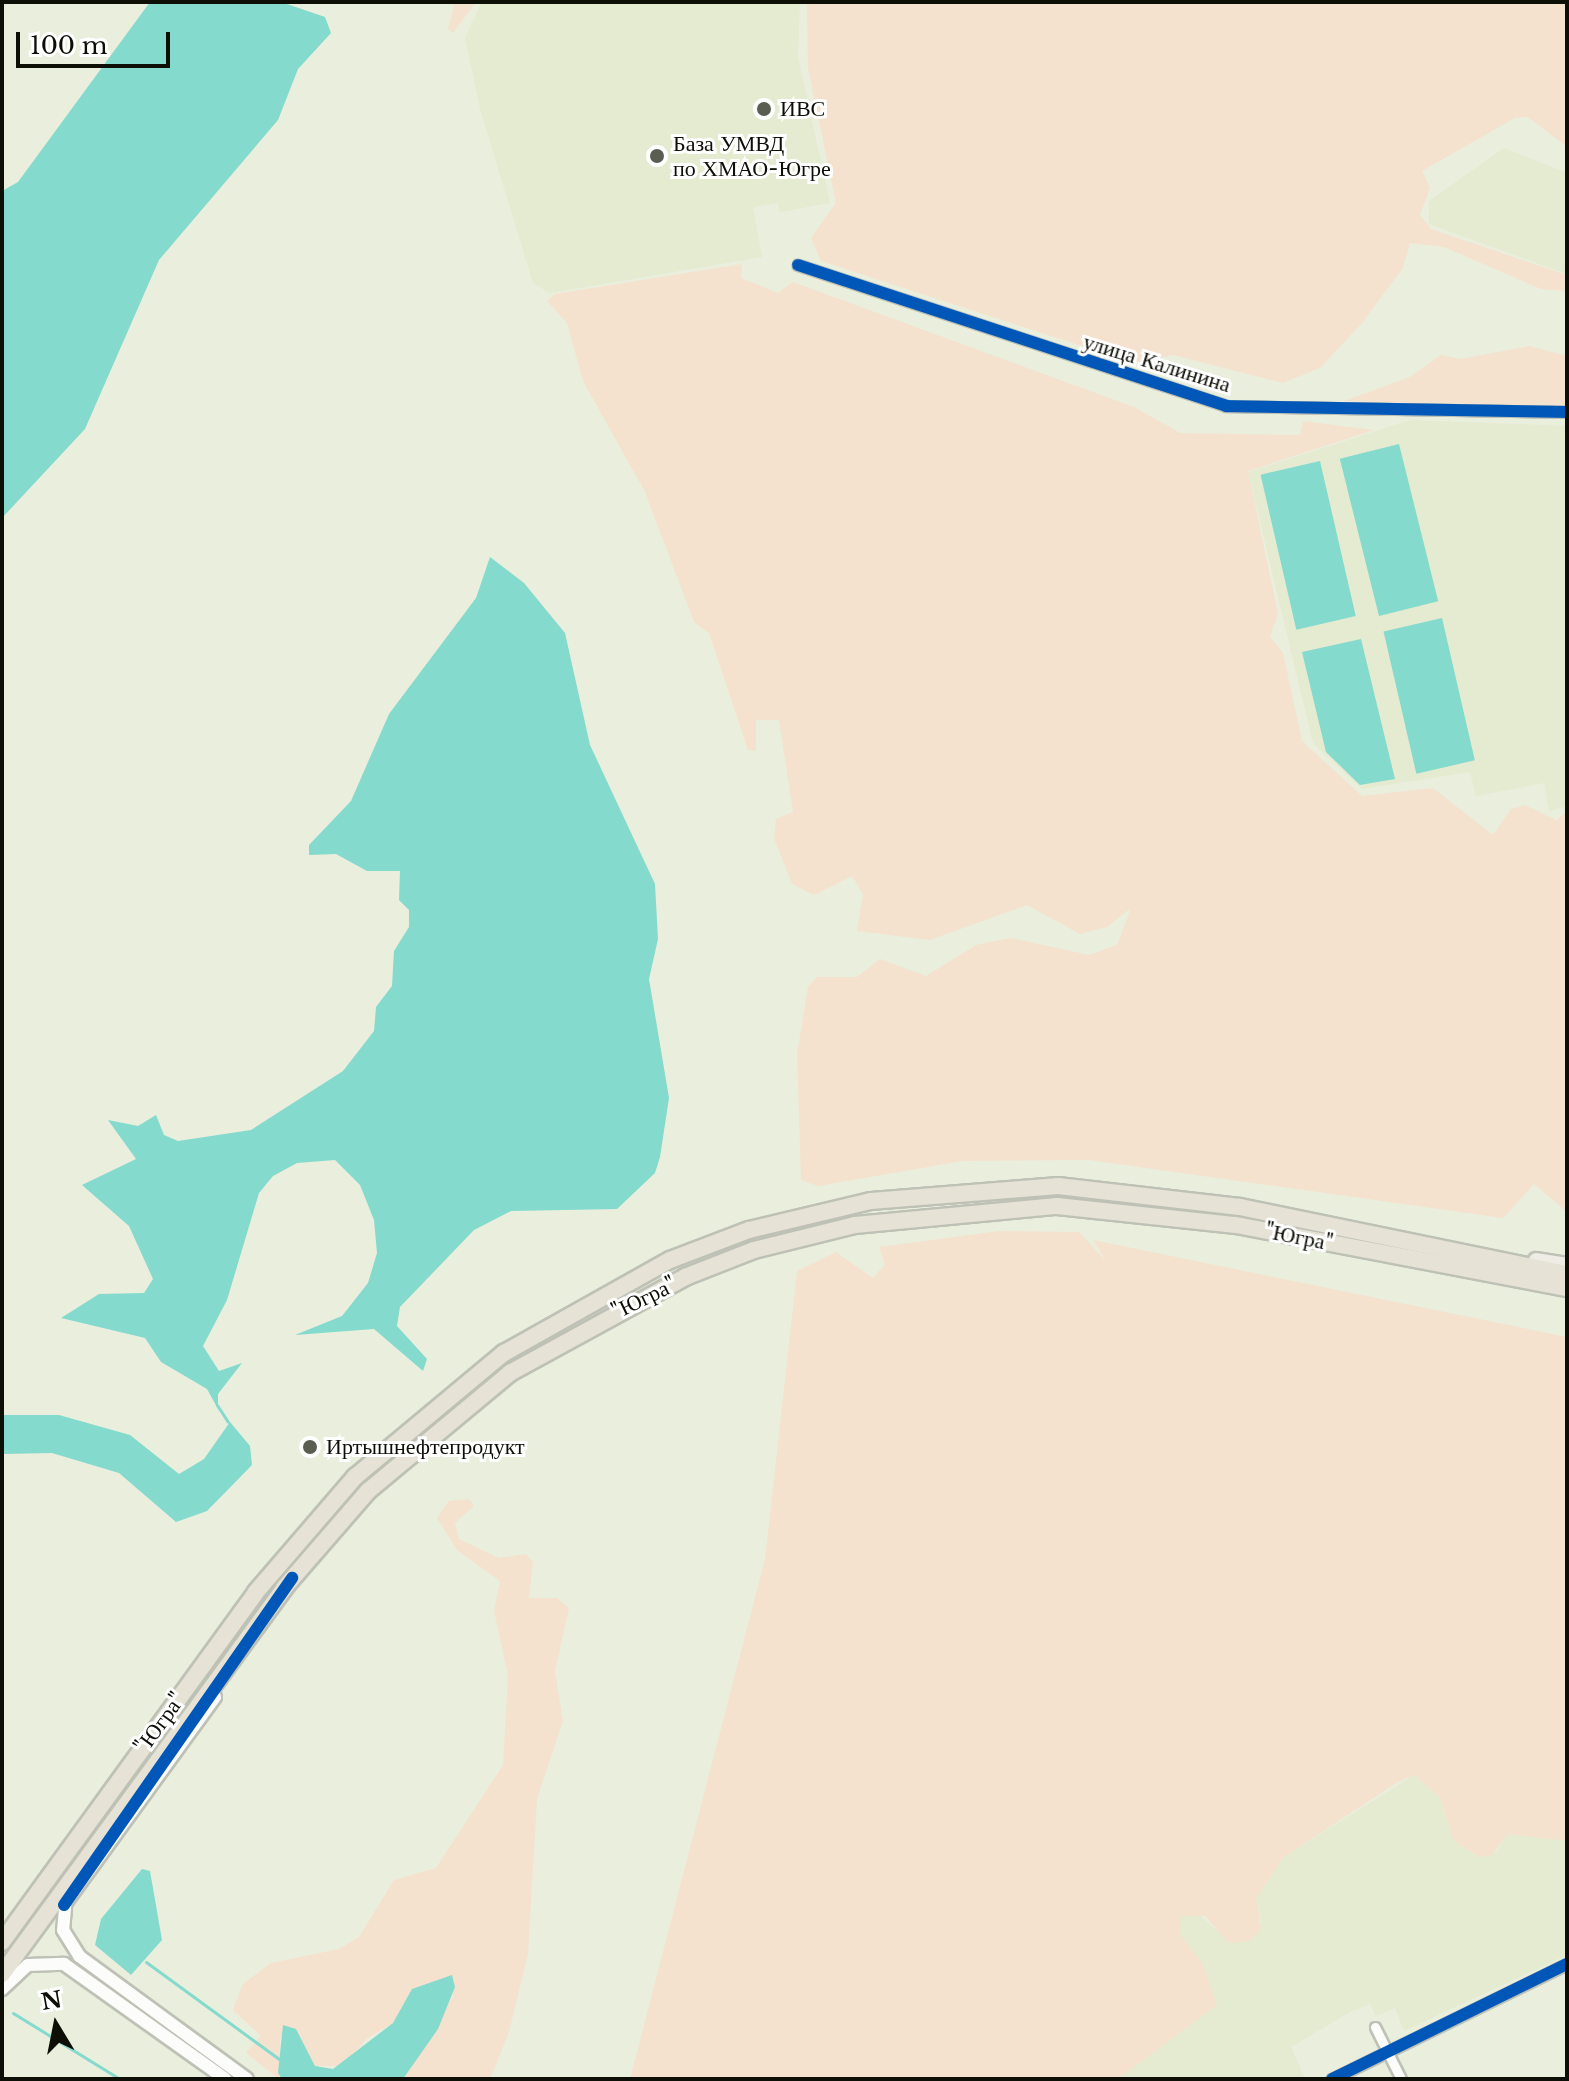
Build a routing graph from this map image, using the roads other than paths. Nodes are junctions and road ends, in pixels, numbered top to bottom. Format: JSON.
{"nodes":[{"id":1,"x":798,"y":265,"type":"dead end"},
{"id":2,"x":1567,"y":412,"type":"edge"},
{"id":3,"x":1427,"y":1243,"type":"junction"},
{"id":4,"x":1567,"y":1265,"type":"edge"},
{"id":5,"x":1567,"y":1274,"type":"edge"},
{"id":6,"x":1567,"y":1290,"type":"edge"},
{"id":7,"x":292,"y":1578,"type":"junction"},
{"id":8,"x":71,"y":1878,"type":"junction"},
{"id":9,"x":64,"y":1905,"type":"junction"},
{"id":10,"x":2,"y":1942,"type":"edge"},
{"id":11,"x":77,"y":1963,"type":"junction"},
{"id":12,"x":1567,"y":1964,"type":"edge"},
{"id":13,"x":22,"y":1968,"type":"junction"},
{"id":14,"x":2,"y":1974,"type":"edge"},
{"id":15,"x":2,"y":1980,"type":"edge"},
{"id":16,"x":2,"y":1989,"type":"edge"},
{"id":17,"x":1375,"y":2027,"type":"dead end"},
{"id":18,"x":1386,"y":2049,"type":"junction"},
{"id":19,"x":225,"y":2079,"type":"edge"},
{"id":20,"x":247,"y":2079,"type":"edge"},
{"id":21,"x":1332,"y":2079,"type":"edge"},
{"id":22,"x":1401,"y":2079,"type":"edge"}],
"edges":[{"from":1,"to":2,"type":"street","name":"улица Калинина"},
{"from":3,"to":4,"type":"main road"},
{"from":3,"to":5,"type":"highway","name":"\"Югра\""},
{"from":3,"to":10,"type":"highway","name":"\"Югра\""},
{"from":6,"to":7,"type":"highway","name":"\"Югра\""},
{"from":7,"to":8,"type":"highway","name":"\"Югра\""},
{"from":7,"to":9,"type":"street"},
{"from":8,"to":9,"type":"street"},
{"from":8,"to":14,"type":"highway","name":"\"Югра\""},
{"from":9,"to":11,"type":"street"},
{"from":11,"to":13,"type":"street"},
{"from":11,"to":19,"type":"street"},
{"from":11,"to":20,"type":"street"},
{"from":12,"to":18,"type":"street"},
{"from":13,"to":15,"type":"street"},
{"from":13,"to":16,"type":"street"},
{"from":17,"to":18,"type":"street"},
{"from":18,"to":21,"type":"street"},
{"from":18,"to":22,"type":"street"}]}
